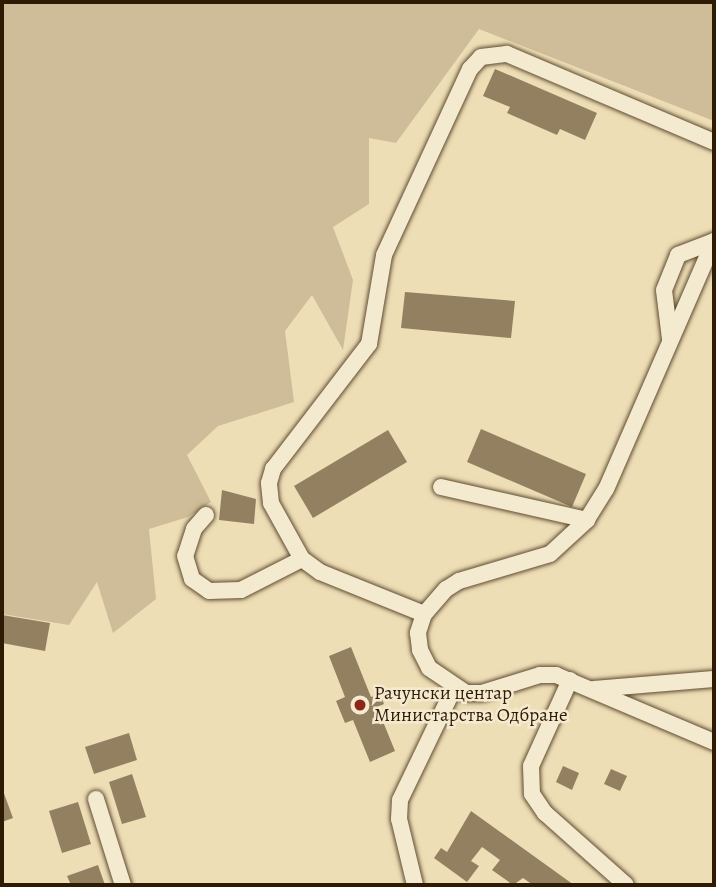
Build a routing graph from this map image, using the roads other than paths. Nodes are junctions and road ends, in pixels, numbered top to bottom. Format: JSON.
{"nodes":[{"id":1,"x":714,"y":142,"type":"edge"},
{"id":2,"x":713,"y":247,"type":"edge"},
{"id":3,"x":671,"y":341,"type":"junction"},
{"id":4,"x":441,"y":487,"type":"dead end"},
{"id":5,"x":206,"y":515,"type":"dead end"},
{"id":6,"x":587,"y":520,"type":"junction"},
{"id":7,"x":302,"y":559,"type":"junction"},
{"id":8,"x":424,"y":614,"type":"junction"},
{"id":9,"x":714,"y":679,"type":"edge"},
{"id":10,"x":570,"y":680,"type":"junction"},
{"id":11,"x":454,"y":688,"type":"junction"},
{"id":12,"x":591,"y":690,"type":"junction"},
{"id":13,"x":714,"y":742,"type":"edge"},
{"id":14,"x":96,"y":799,"type":"dead end"},
{"id":15,"x":123,"y":885,"type":"edge"},
{"id":16,"x":415,"y":885,"type":"edge"},
{"id":17,"x":626,"y":885,"type":"edge"}],
"edges":[{"from":1,"to":7,"type":"lane"},
{"from":2,"to":3,"type":"lane"},
{"from":2,"to":3,"type":"lane"},
{"from":3,"to":6,"type":"lane"},
{"from":4,"to":6,"type":"lane"},
{"from":5,"to":7,"type":"lane"},
{"from":6,"to":8,"type":"lane"},
{"from":7,"to":8,"type":"lane"},
{"from":8,"to":11,"type":"lane"},
{"from":9,"to":12,"type":"lane"},
{"from":10,"to":11,"type":"lane"},
{"from":10,"to":12,"type":"lane"},
{"from":10,"to":17,"type":"lane"},
{"from":11,"to":16,"type":"lane"},
{"from":12,"to":13,"type":"lane"},
{"from":14,"to":15,"type":"lane"}]}
